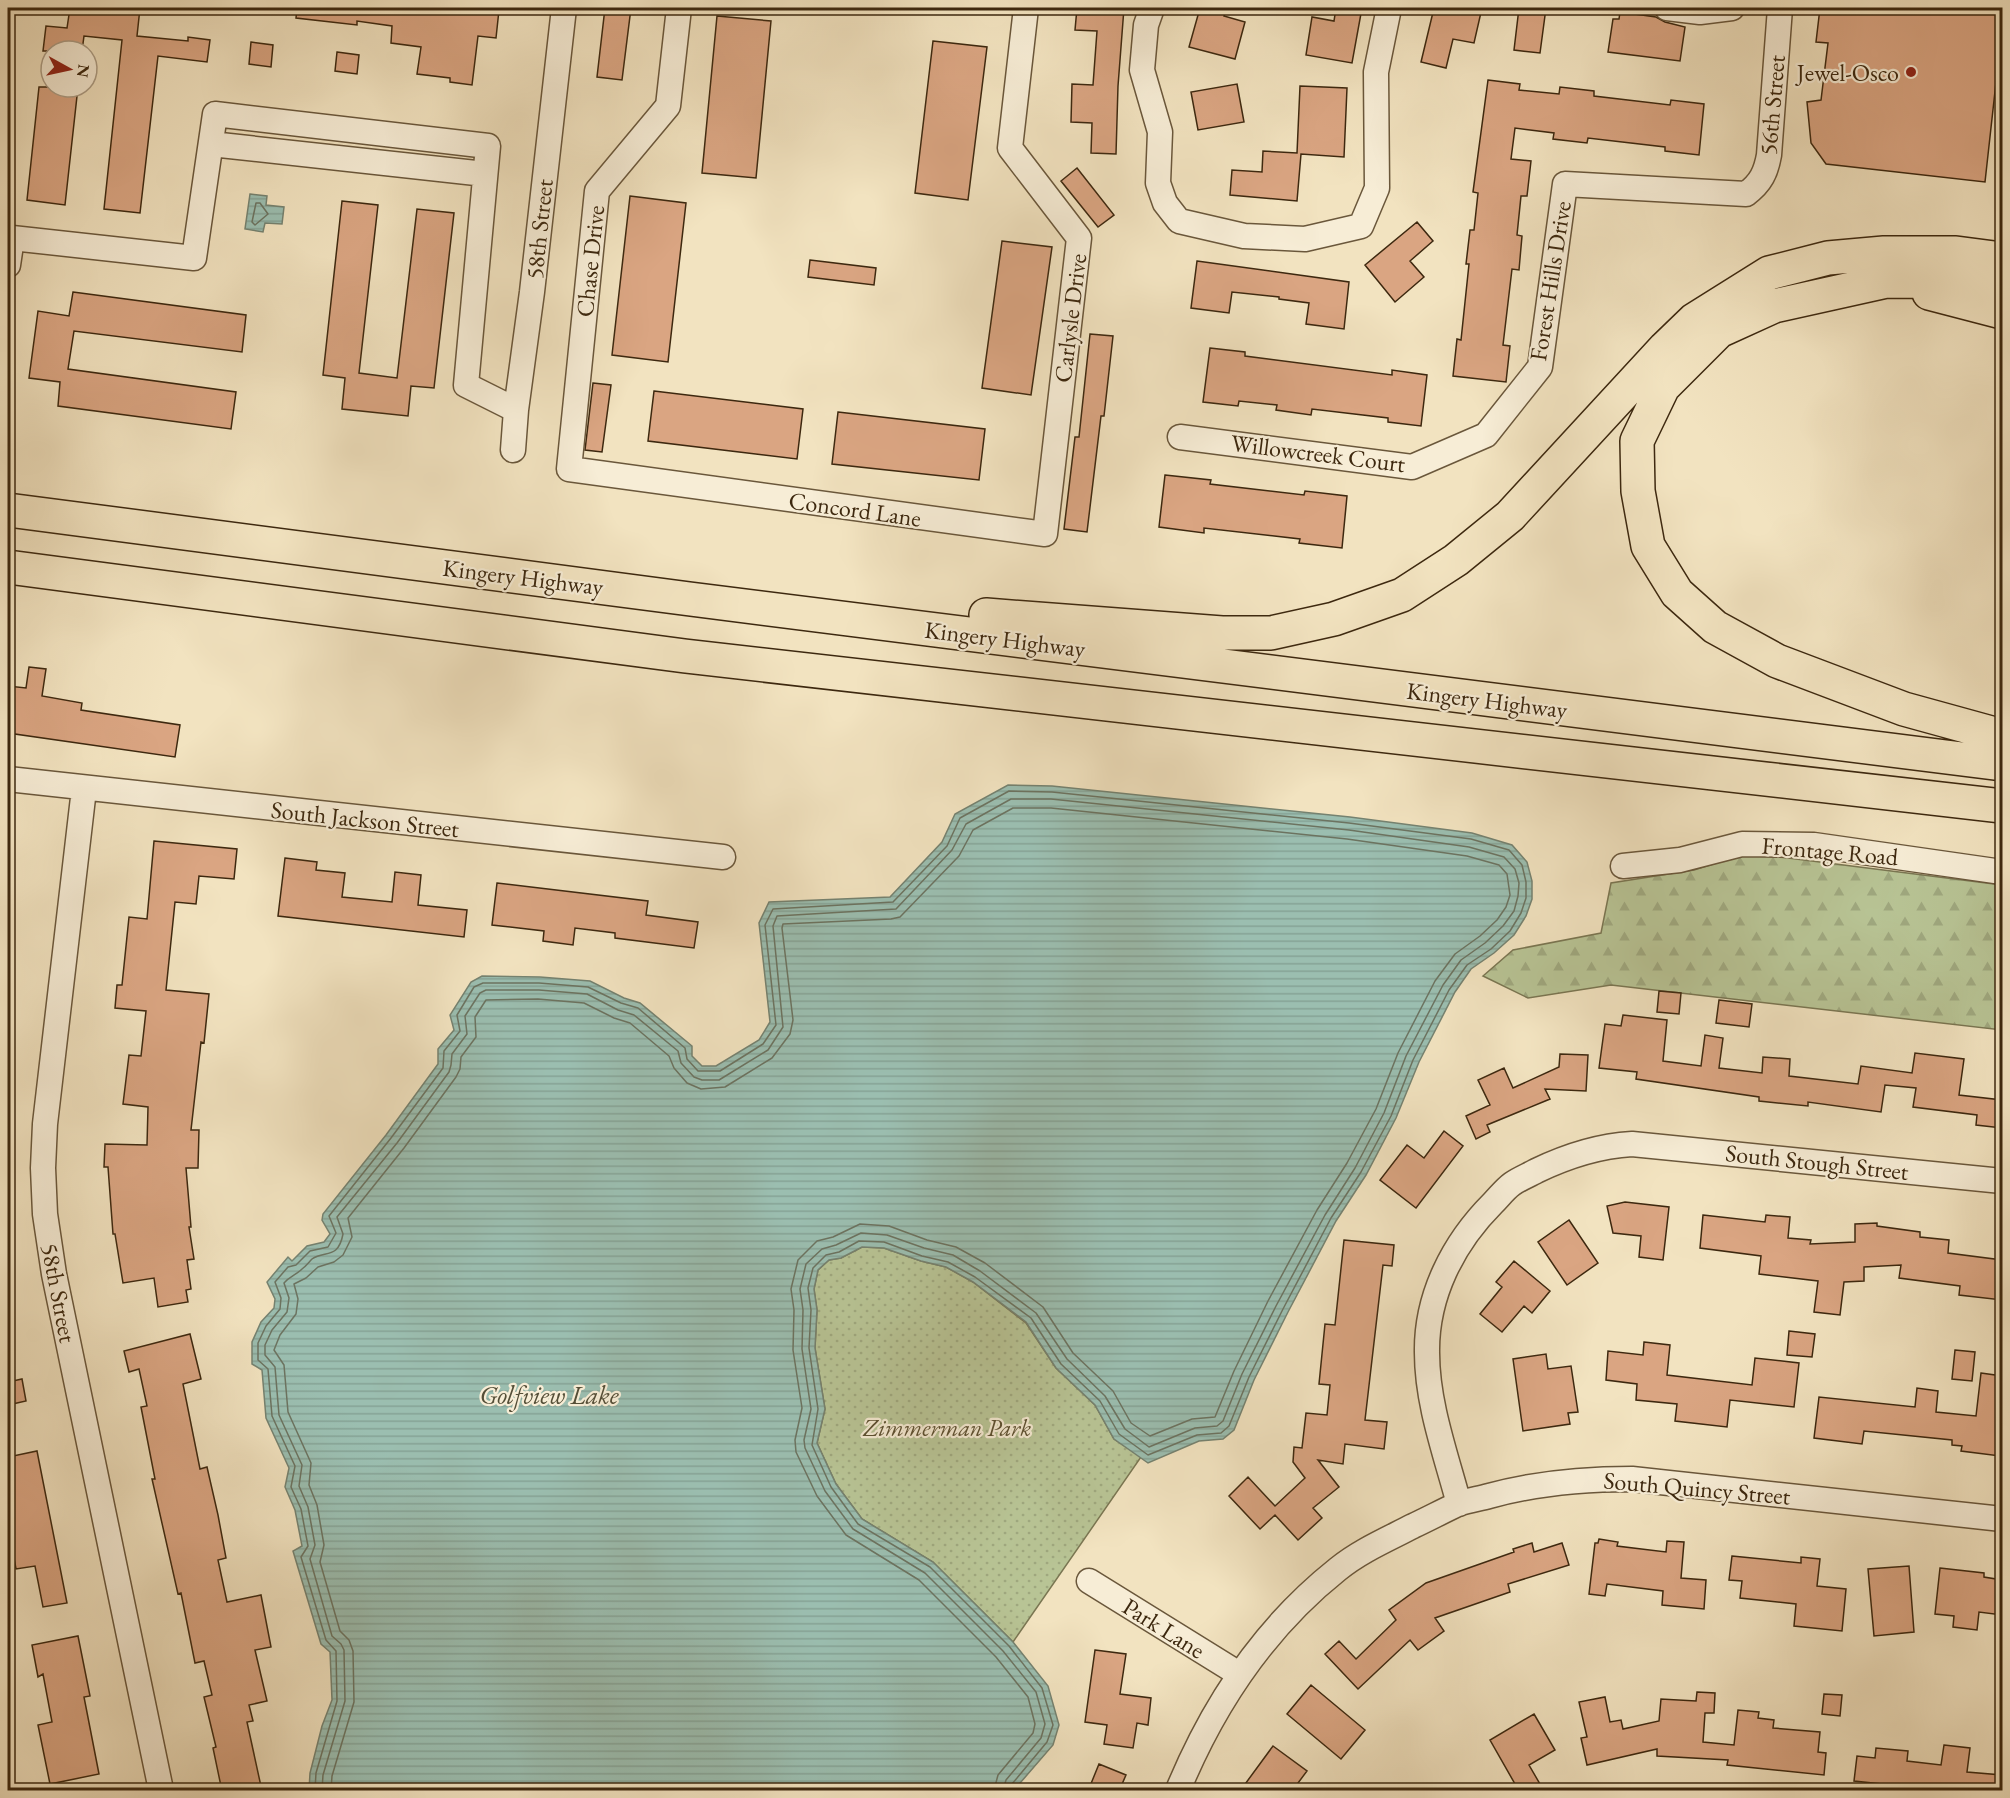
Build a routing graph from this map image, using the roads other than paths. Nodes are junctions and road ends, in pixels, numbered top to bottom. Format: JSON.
{"nodes":[{"id":1,"x":564,"y":8,"type":"edge"},
{"id":2,"x":679,"y":8,"type":"edge"},
{"id":3,"x":1026,"y":8,"type":"edge"},
{"id":4,"x":1152,"y":8,"type":"edge"},
{"id":5,"x":1389,"y":8,"type":"edge"},
{"id":6,"x":1667,"y":8,"type":"edge"},
{"id":7,"x":1732,"y":8,"type":"edge"},
{"id":8,"x":1780,"y":8,"type":"edge"},
{"id":9,"x":1746,"y":194,"type":"joint"},
{"id":10,"x":2002,"y":259,"type":"edge"},
{"id":11,"x":8,"y":265,"type":"edge"},
{"id":12,"x":1887,"y":281,"type":"junction"},
{"id":13,"x":2002,"y":282,"type":"edge"},
{"id":14,"x":2002,"y":312,"type":"edge"},
{"id":15,"x":516,"y":410,"type":"junction"},
{"id":16,"x":1486,"y":435,"type":"joint"},
{"id":17,"x":1180,"y":436,"type":"dead end"},
{"id":18,"x":1056,"y":437,"type":"joint"},
{"id":19,"x":513,"y":450,"type":"dead end"},
{"id":20,"x":569,"y":469,"type":"joint"},
{"id":21,"x":8,"y":510,"type":"edge"},
{"id":22,"x":8,"y":567,"type":"edge"},
{"id":23,"x":690,"y":599,"type":"junction"},
{"id":24,"x":2002,"y":736,"type":"edge"},
{"id":25,"x":2002,"y":764,"type":"edge"},
{"id":26,"x":8,"y":779,"type":"edge"},
{"id":27,"x":84,"y":789,"type":"junction"},
{"id":28,"x":2002,"y":807,"type":"edge"},
{"id":29,"x":723,"y":858,"type":"dead end"},
{"id":30,"x":1623,"y":866,"type":"dead end"},
{"id":31,"x":2002,"y":872,"type":"edge"},
{"id":32,"x":2002,"y":1181,"type":"edge"},
{"id":33,"x":1459,"y":1504,"type":"junction"},
{"id":34,"x":2002,"y":1519,"type":"edge"},
{"id":35,"x":1089,"y":1581,"type":"dead end"},
{"id":36,"x":1239,"y":1674,"type":"junction"},
{"id":37,"x":161,"y":1791,"type":"edge"},
{"id":38,"x":1178,"y":1791,"type":"edge"}],
"edges":[{"from":1,"to":15,"type":"street","name":"58th Street"},
{"from":2,"to":20,"type":"street","name":"Chase Drive"},
{"from":3,"to":18,"type":"street","name":"Carlysle Drive"},
{"from":4,"to":5,"type":"street"},
{"from":6,"to":7,"type":"street"},
{"from":8,"to":9,"type":"street","name":"56th Street"},
{"from":9,"to":16,"type":"street","name":"Forest Hills Drive"},
{"from":10,"to":23,"type":"highway"},
{"from":11,"to":15,"type":"street"},
{"from":12,"to":13,"type":"highway"},
{"from":12,"to":14,"type":"highway"},
{"from":12,"to":24,"type":"highway"},
{"from":15,"to":19,"type":"street","name":"58th Street"},
{"from":16,"to":17,"type":"street","name":"Willowcreek Court"},
{"from":18,"to":20,"type":"street","name":"Concord Lane"},
{"from":21,"to":23,"type":"highway","name":"Kingery Highway"},
{"from":22,"to":28,"type":"highway","name":"Kingery Highway"},
{"from":23,"to":25,"type":"highway","name":"Kingery Highway"},
{"from":26,"to":27,"type":"street","name":"South Jackson Street"},
{"from":27,"to":29,"type":"street","name":"South Jackson Street"},
{"from":27,"to":37,"type":"street","name":"58th Street"},
{"from":30,"to":31,"type":"street","name":"Frontage Road"},
{"from":32,"to":33,"type":"street","name":"South Stough Street"},
{"from":33,"to":34,"type":"street","name":"South Quincy Street"},
{"from":33,"to":36,"type":"street","name":"South Quincy Street"},
{"from":35,"to":36,"type":"street","name":"Park Lane"},
{"from":36,"to":38,"type":"street","name":"South Quincy Street"}]}
